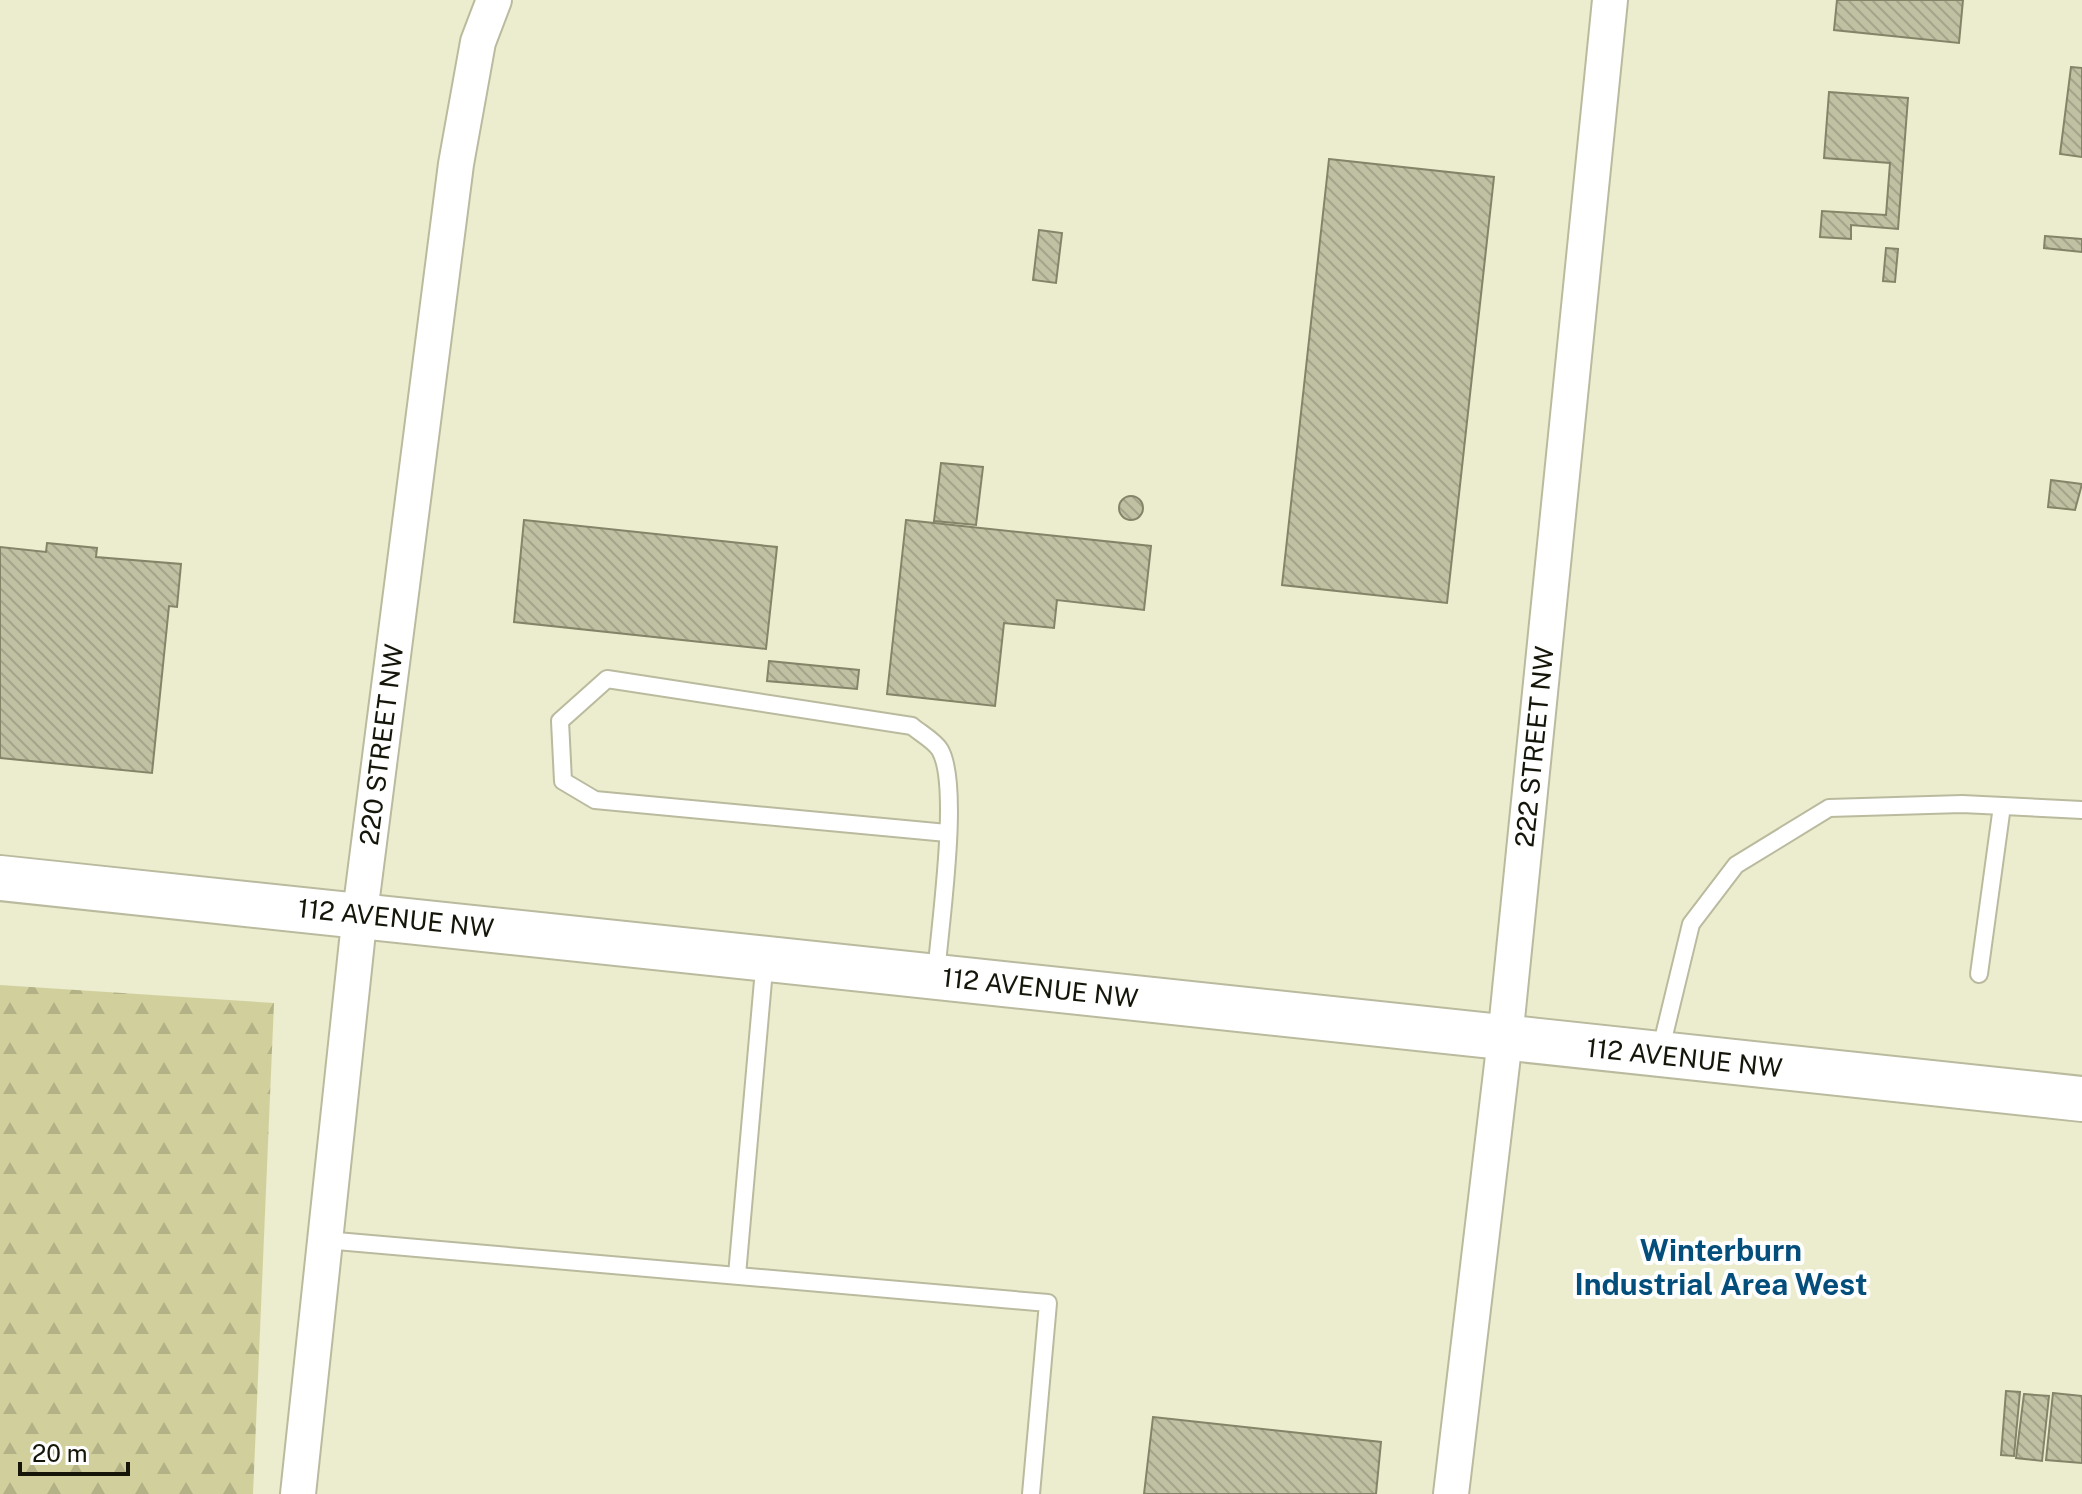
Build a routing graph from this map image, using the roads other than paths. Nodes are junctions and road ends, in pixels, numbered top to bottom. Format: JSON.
{"nodes":[{"id":1,"x":494,"y":0,"type":"edge"},
{"id":2,"x":1610,"y":0,"type":"edge"},
{"id":3,"x":2002,"y":806,"type":"junction"},
{"id":4,"x":2082,"y":810,"type":"edge"},
{"id":5,"x":947,"y":833,"type":"junction"},
{"id":6,"x":0,"y":878,"type":"edge"},
{"id":7,"x":360,"y":913,"type":"junction"},
{"id":8,"x":765,"y":958,"type":"junction"},
{"id":9,"x":1979,"y":974,"type":"dead end"},
{"id":10,"x":936,"y":976,"type":"junction"},
{"id":11,"x":1505,"y":1039,"type":"junction"},
{"id":12,"x":1659,"y":1057,"type":"junction"},
{"id":13,"x":2082,"y":1099,"type":"edge"},
{"id":14,"x":325,"y":1240,"type":"junction"},
{"id":15,"x":737,"y":1275,"type":"junction"},
{"id":16,"x":298,"y":1494,"type":"edge"},
{"id":17,"x":1031,"y":1494,"type":"edge"},
{"id":18,"x":1451,"y":1494,"type":"edge"}],
"edges":[{"from":1,"to":7,"type":"street","name":"220 STREET NW"},
{"from":2,"to":11,"type":"street","name":"222 STREET NW"},
{"from":3,"to":4,"type":"lane"},
{"from":3,"to":9,"type":"lane"},
{"from":3,"to":12,"type":"lane"},
{"from":5,"to":5,"type":"lane"},
{"from":5,"to":10,"type":"lane"},
{"from":6,"to":7,"type":"street","name":"112 AVENUE NW"},
{"from":7,"to":8,"type":"street","name":"112 AVENUE NW"},
{"from":7,"to":14,"type":"street","name":"220 STREET NW"},
{"from":8,"to":10,"type":"street","name":"112 AVENUE NW"},
{"from":8,"to":15,"type":"lane"},
{"from":10,"to":11,"type":"street","name":"112 AVENUE NW"},
{"from":11,"to":12,"type":"street","name":"112 AVENUE NW"},
{"from":11,"to":18,"type":"street","name":"222 STREET NW"},
{"from":12,"to":13,"type":"street","name":"112 AVENUE NW"},
{"from":14,"to":15,"type":"lane"},
{"from":14,"to":16,"type":"street","name":"220 STREET NW"},
{"from":15,"to":17,"type":"lane"}]}
